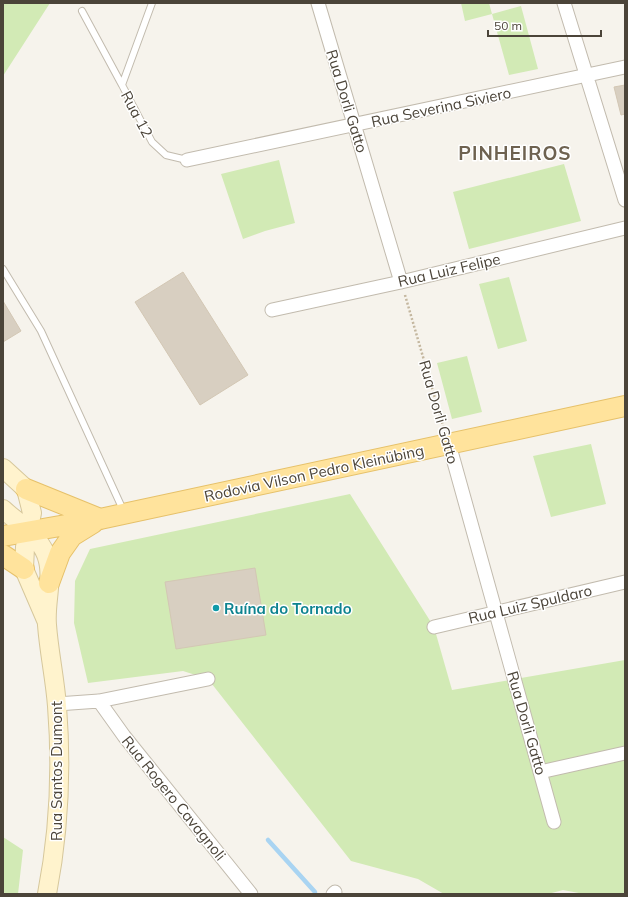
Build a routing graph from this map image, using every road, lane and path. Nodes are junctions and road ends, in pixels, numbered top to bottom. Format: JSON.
{"nodes":[{"id":1,"x":152,"y":3,"type":"edge"},
{"id":2,"x":318,"y":3,"type":"edge"},
{"id":3,"x":564,"y":3,"type":"edge"},
{"id":4,"x":82,"y":11,"type":"dead end"},
{"id":5,"x":625,"y":67,"type":"edge"},
{"id":6,"x":586,"y":76,"type":"junction"},
{"id":7,"x":122,"y":85,"type":"junction"},
{"id":8,"x":354,"y":126,"type":"junction"},
{"id":9,"x":187,"y":160,"type":"joint"},
{"id":10,"x":625,"y":200,"type":"edge"},
{"id":11,"x":625,"y":228,"type":"edge"},
{"id":12,"x":3,"y":269,"type":"edge"},
{"id":13,"x":401,"y":282,"type":"junction"},
{"id":14,"x":272,"y":310,"type":"dead end"},
{"id":15,"x":625,"y":406,"type":"edge"},
{"id":16,"x":449,"y":444,"type":"junction"},
{"id":17,"x":3,"y":468,"type":"edge"},
{"id":18,"x":26,"y":489,"type":"junction"},
{"id":19,"x":3,"y":509,"type":"edge"},
{"id":20,"x":125,"y":513,"type":"junction"},
{"id":21,"x":100,"y":519,"type":"junction"},
{"id":22,"x":29,"y":531,"type":"junction"},
{"id":23,"x":3,"y":536,"type":"edge"},
{"id":24,"x":3,"y":556,"type":"edge"},
{"id":25,"x":24,"y":570,"type":"junction"},
{"id":26,"x":625,"y":582,"type":"edge"},
{"id":27,"x":49,"y":583,"type":"junction"},
{"id":28,"x":494,"y":612,"type":"junction"},
{"id":29,"x":47,"y":623,"type":"junction"},
{"id":30,"x":434,"y":627,"type":"dead end"},
{"id":31,"x":208,"y":679,"type":"dead end"},
{"id":32,"x":99,"y":701,"type":"junction"},
{"id":33,"x":57,"y":704,"type":"junction"},
{"id":34,"x":625,"y":753,"type":"edge"},
{"id":35,"x":540,"y":772,"type":"junction"},
{"id":36,"x":554,"y":822,"type":"dead end"},
{"id":37,"x":47,"y":894,"type":"edge"},
{"id":38,"x":251,"y":894,"type":"edge"}],
"edges":[{"from":1,"to":7,"type":"lane","name":"Rua 12"},
{"from":2,"to":8,"type":"street","name":"Rua Dorli Gatto"},
{"from":3,"to":6,"type":"street"},
{"from":4,"to":7,"type":"lane"},
{"from":5,"to":6,"type":"street","name":"Rua Severina Siviero"},
{"from":6,"to":8,"type":"street","name":"Rua Severina Siviero"},
{"from":6,"to":10,"type":"street"},
{"from":7,"to":9,"type":"lane","name":"Rua 12"},
{"from":8,"to":9,"type":"street","name":"Rua Severina Siviero"},
{"from":8,"to":13,"type":"street","name":"Rua Dorli Gatto"},
{"from":11,"to":13,"type":"street","name":"Rua Luiz Felipe"},
{"from":12,"to":20,"type":"lane"},
{"from":13,"to":14,"type":"street","name":"Rua Luiz Felipe"},
{"from":13,"to":16,"type":"path","name":"Rua Dorli Gatto"},
{"from":15,"to":16,"type":"main road","name":"Rodovia Vilson Pedro Kleinübing"},
{"from":16,"to":20,"type":"main road","name":"Rodovia Vilson Pedro Kleinübing"},
{"from":16,"to":28,"type":"street","name":"Rua Dorli Gatto"},
{"from":17,"to":18,"type":"main road"},
{"from":18,"to":21,"type":"main road"},
{"from":18,"to":22,"type":"main road"},
{"from":19,"to":22,"type":"main road"},
{"from":20,"to":21,"type":"main road","name":"Rodovia Vilson Pedro Kleinübing"},
{"from":21,"to":22,"type":"main road","name":"Rodovia Vilson Pedro Kleinübing"},
{"from":21,"to":27,"type":"main road"},
{"from":22,"to":23,"type":"main road","name":"Rodovia Vilson Pedro Kleinübing"},
{"from":22,"to":25,"type":"main road","name":"Rua Santos Dumont"},
{"from":22,"to":27,"type":"main road","name":"Rua Santos Dumont"},
{"from":24,"to":25,"type":"main road"},
{"from":25,"to":29,"type":"main road","name":"Rua Santos Dumont"},
{"from":26,"to":28,"type":"street","name":"Rua Luiz Spuldaro"},
{"from":27,"to":29,"type":"main road","name":"Rua Santos Dumont"},
{"from":28,"to":30,"type":"street","name":"Rua Luiz Spuldaro"},
{"from":28,"to":35,"type":"street","name":"Rua Dorli Gatto"},
{"from":29,"to":33,"type":"main road","name":"Rua Santos Dumont"},
{"from":31,"to":32,"type":"street"},
{"from":32,"to":33,"type":"street"},
{"from":32,"to":38,"type":"street","name":"Rua Rogero Cavagnoli"},
{"from":33,"to":37,"type":"main road","name":"Rua Santos Dumont"},
{"from":34,"to":35,"type":"street"},
{"from":35,"to":36,"type":"street","name":"Rua Dorli Gatto"}]}
